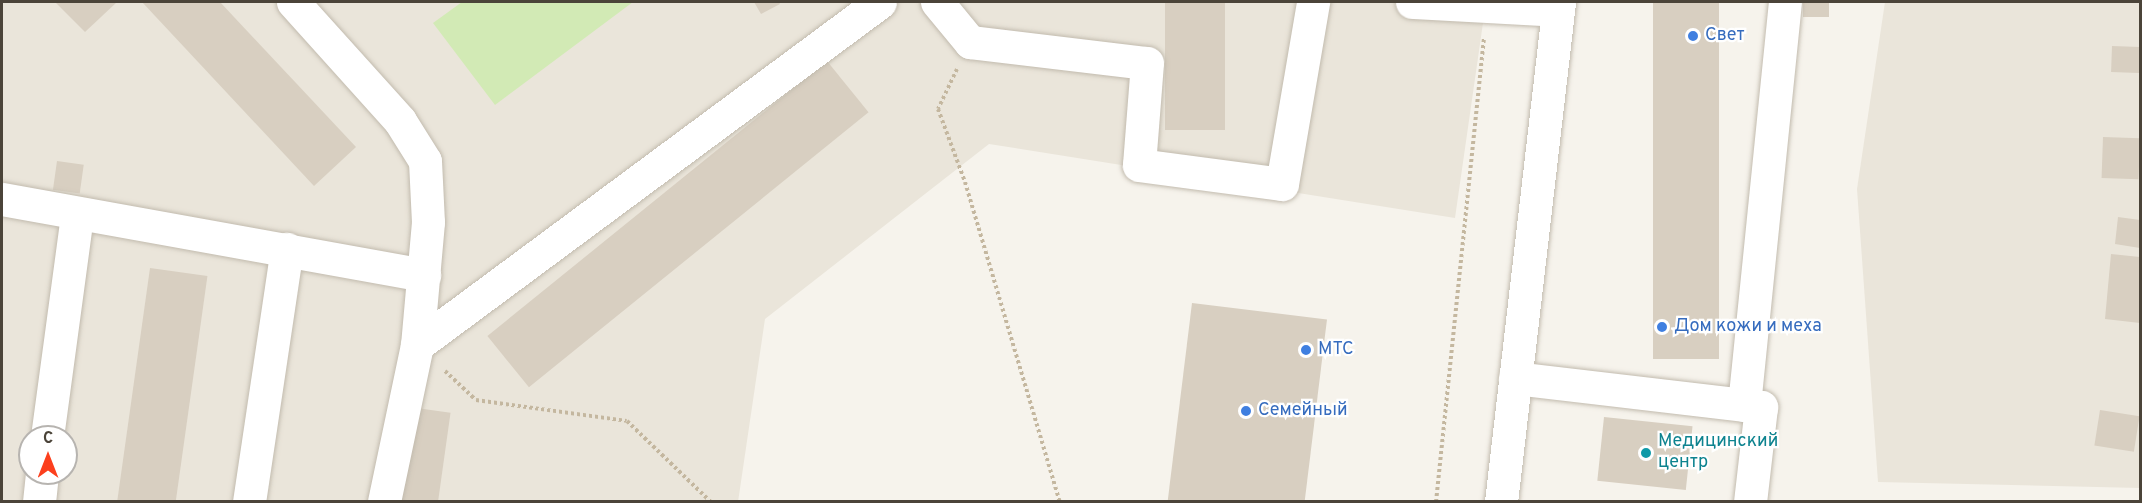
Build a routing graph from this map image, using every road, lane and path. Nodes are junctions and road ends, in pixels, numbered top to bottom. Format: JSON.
{"nodes":[{"id":1,"x":293,"y":2,"type":"edge"},
{"id":2,"x":880,"y":2,"type":"edge"},
{"id":3,"x":937,"y":2,"type":"edge"},
{"id":4,"x":1313,"y":2,"type":"edge"},
{"id":5,"x":1412,"y":2,"type":"edge"},
{"id":6,"x":1785,"y":2,"type":"edge"},
{"id":7,"x":1488,"y":6,"type":"junction"},
{"id":8,"x":1558,"y":6,"type":"edge"},
{"id":9,"x":970,"y":42,"type":"junction"},
{"id":10,"x":2,"y":199,"type":"edge"},
{"id":11,"x":77,"y":214,"type":"junction"},
{"id":12,"x":287,"y":249,"type":"junction"},
{"id":13,"x":424,"y":275,"type":"junction"},
{"id":14,"x":417,"y":345,"type":"junction"},
{"id":15,"x":1515,"y":378,"type":"junction"},
{"id":16,"x":1744,"y":405,"type":"junction"},
{"id":17,"x":49,"y":425,"type":"edge"},
{"id":18,"x":41,"y":485,"type":"edge"},
{"id":19,"x":39,"y":501,"type":"edge"},
{"id":20,"x":249,"y":501,"type":"edge"},
{"id":21,"x":384,"y":501,"type":"edge"},
{"id":22,"x":711,"y":501,"type":"edge"},
{"id":23,"x":1060,"y":501,"type":"edge"},
{"id":24,"x":1436,"y":501,"type":"edge"},
{"id":25,"x":1501,"y":501,"type":"edge"},
{"id":26,"x":1750,"y":501,"type":"edge"}],
"edges":[{"from":1,"to":13,"type":"street"},
{"from":2,"to":14,"type":"street"},
{"from":3,"to":9,"type":"street"},
{"from":4,"to":9,"type":"street"},
{"from":5,"to":7,"type":"street"},
{"from":6,"to":16,"type":"street"},
{"from":7,"to":8,"type":"street"},
{"from":7,"to":24,"type":"path"},
{"from":8,"to":15,"type":"street"},
{"from":9,"to":23,"type":"path"},
{"from":10,"to":11,"type":"street"},
{"from":11,"to":12,"type":"street"},
{"from":11,"to":17,"type":"street"},
{"from":12,"to":13,"type":"street"},
{"from":12,"to":20,"type":"street"},
{"from":13,"to":14,"type":"street"},
{"from":14,"to":21,"type":"street"},
{"from":14,"to":22,"type":"path"},
{"from":15,"to":16,"type":"street"},
{"from":15,"to":25,"type":"street"},
{"from":16,"to":26,"type":"street"},
{"from":18,"to":19,"type":"street"}]}
